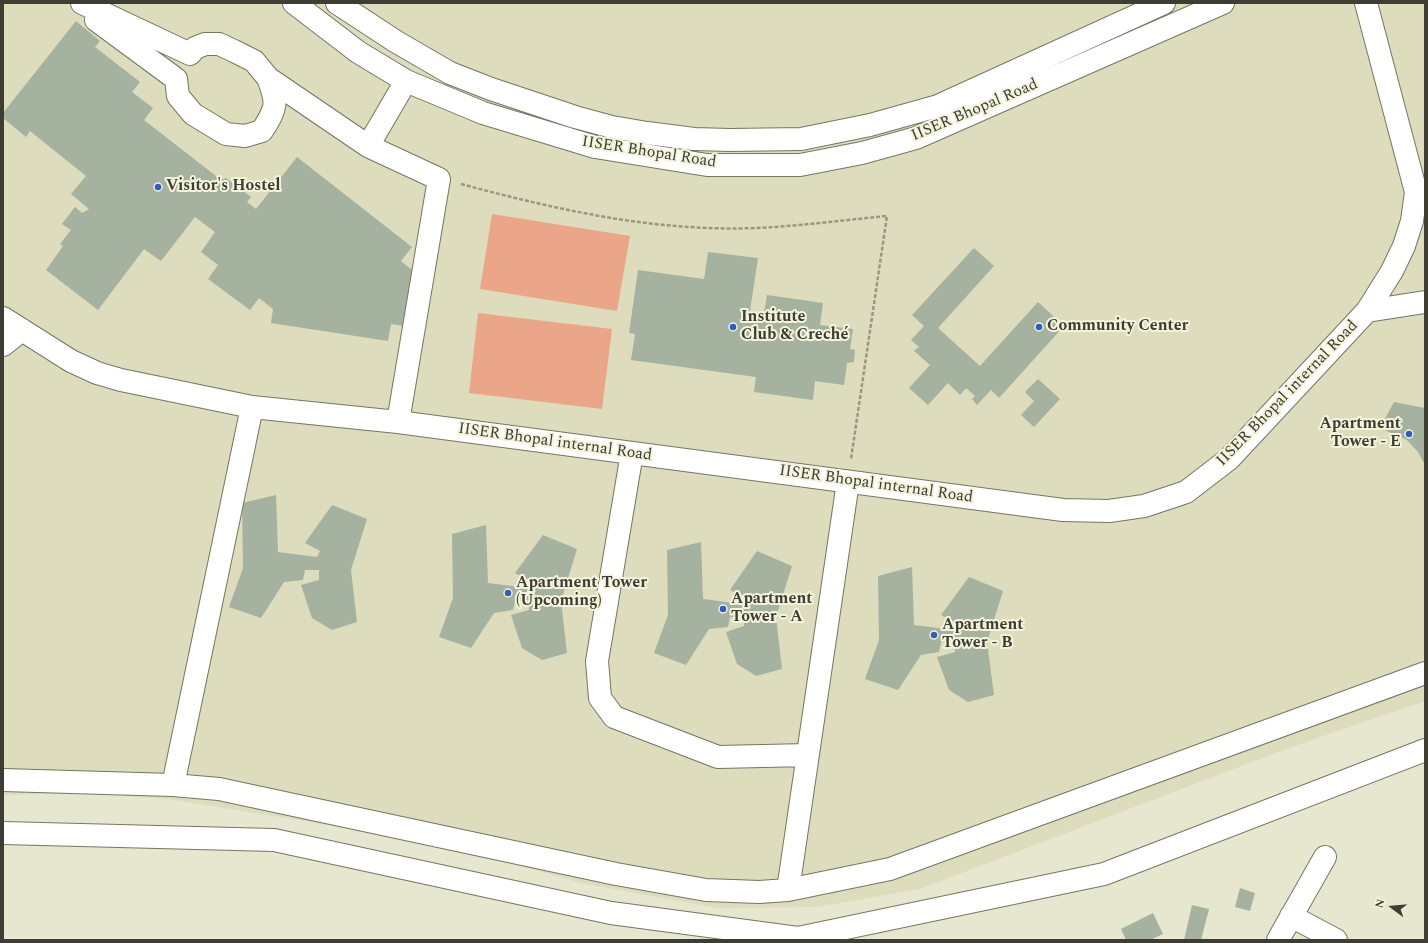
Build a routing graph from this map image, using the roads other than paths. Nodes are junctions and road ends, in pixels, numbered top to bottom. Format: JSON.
{"nodes":[{"id":1,"x":72,"y":3,"type":"edge"},
{"id":2,"x":82,"y":3,"type":"edge"},
{"id":3,"x":294,"y":3,"type":"edge"},
{"id":4,"x":337,"y":3,"type":"edge"},
{"id":5,"x":1164,"y":3,"type":"edge"},
{"id":6,"x":1223,"y":3,"type":"edge"},
{"id":7,"x":1366,"y":3,"type":"edge"},
{"id":8,"x":190,"y":54,"type":"junction"},
{"id":9,"x":268,"y":78,"type":"junction"},
{"id":10,"x":176,"y":80,"type":"junction"},
{"id":11,"x":406,"y":81,"type":"junction"},
{"id":12,"x":368,"y":146,"type":"junction"},
{"id":13,"x":1425,"y":302,"type":"edge"},
{"id":14,"x":1367,"y":311,"type":"junction"},
{"id":15,"x":3,"y":318,"type":"edge"},
{"id":16,"x":22,"y":330,"type":"junction"},
{"id":17,"x":3,"y":345,"type":"edge"},
{"id":18,"x":252,"y":407,"type":"junction"},
{"id":19,"x":398,"y":422,"type":"junction"},
{"id":20,"x":632,"y":453,"type":"junction"},
{"id":21,"x":848,"y":482,"type":"junction"},
{"id":22,"x":1425,"y":673,"type":"edge"},
{"id":23,"x":1425,"y":750,"type":"edge"},
{"id":24,"x":808,"y":755,"type":"junction"},
{"id":25,"x":3,"y":780,"type":"edge"},
{"id":26,"x":173,"y":785,"type":"junction"},
{"id":27,"x":3,"y":833,"type":"edge"},
{"id":28,"x":1324,"y":857,"type":"dead end"},
{"id":29,"x":788,"y":890,"type":"junction"},
{"id":30,"x":1291,"y":916,"type":"junction"},
{"id":31,"x":1278,"y":940,"type":"edge"},
{"id":32,"x":1336,"y":940,"type":"edge"}],
"edges":[{"from":1,"to":10,"type":"street"},
{"from":2,"to":8,"type":"street"},
{"from":3,"to":11,"type":"street","name":"IISER Bhopal Road"},
{"from":4,"to":5,"type":"street","name":"IISER Bhopal Road"},
{"from":6,"to":11,"type":"street","name":"IISER Bhopal Road"},
{"from":7,"to":14,"type":"street","name":"IISER Bhopal internal Road"},
{"from":8,"to":9,"type":"street"},
{"from":8,"to":10,"type":"street"},
{"from":9,"to":10,"type":"street"},
{"from":9,"to":12,"type":"street"},
{"from":11,"to":12,"type":"street"},
{"from":12,"to":19,"type":"street"},
{"from":13,"to":14,"type":"street"},
{"from":14,"to":21,"type":"street","name":"IISER Bhopal internal Road"},
{"from":15,"to":16,"type":"street","name":"IISER Bhopal internal Road"},
{"from":16,"to":17,"type":"street"},
{"from":16,"to":18,"type":"street","name":"IISER Bhopal internal Road"},
{"from":18,"to":19,"type":"street","name":"IISER Bhopal internal Road"},
{"from":18,"to":26,"type":"street"},
{"from":19,"to":20,"type":"street","name":"IISER Bhopal internal Road"},
{"from":20,"to":21,"type":"street","name":"IISER Bhopal internal Road"},
{"from":20,"to":24,"type":"street"},
{"from":21,"to":24,"type":"street"},
{"from":22,"to":29,"type":"street"},
{"from":23,"to":27,"type":"street"},
{"from":24,"to":29,"type":"street"},
{"from":25,"to":26,"type":"street"},
{"from":26,"to":29,"type":"street"},
{"from":28,"to":30,"type":"street"},
{"from":30,"to":31,"type":"street"},
{"from":30,"to":32,"type":"street"}]}
